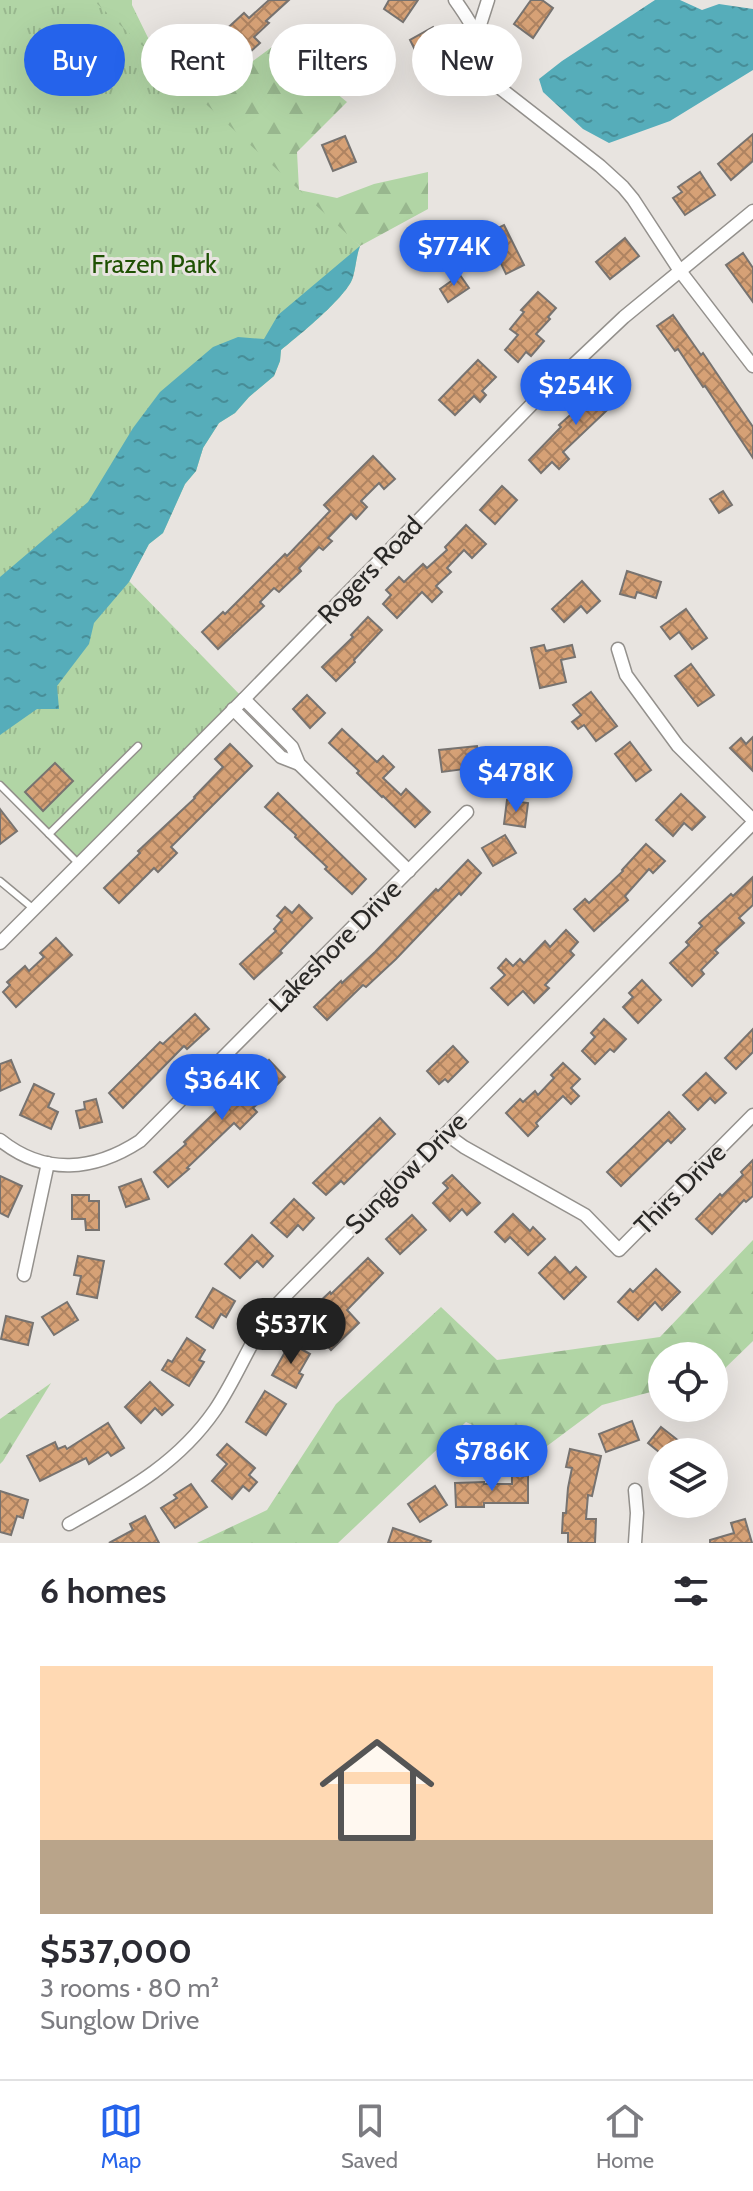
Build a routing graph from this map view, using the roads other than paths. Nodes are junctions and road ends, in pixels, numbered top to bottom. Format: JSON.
{"nodes":[{"id":1,"x":455,"y":0,"type":"edge"},
{"id":2,"x":488,"y":0,"type":"edge"},
{"id":3,"x":469,"y":24,"type":"edge"},
{"id":4,"x":480,"y":24,"type":"edge"},
{"id":5,"x":510,"y":96,"type":"edge"},
{"id":6,"x":753,"y":211,"type":"edge"},
{"id":7,"x":680,"y":271,"type":"junction"},
{"id":8,"x":753,"y":366,"type":"edge"},
{"id":9,"x":618,"y":649,"type":"dead end"},
{"id":10,"x":244,"y":699,"type":"junction"},
{"id":11,"x":233,"y":709,"type":"junction"},
{"id":12,"x":138,"y":746,"type":"dead end"},
{"id":13,"x":299,"y":764,"type":"junction"},
{"id":14,"x":0,"y":785,"type":"edge"},
{"id":15,"x":467,"y":812,"type":"dead end"},
{"id":16,"x":753,"y":822,"type":"edge"},
{"id":17,"x":49,"y":834,"type":"junction"},
{"id":18,"x":79,"y":864,"type":"junction"},
{"id":19,"x":409,"y":871,"type":"junction"},
{"id":20,"x":0,"y":881,"type":"edge"},
{"id":21,"x":35,"y":910,"type":"junction"},
{"id":22,"x":0,"y":943,"type":"edge"},
{"id":23,"x":753,"y":1115,"type":"edge"},
{"id":24,"x":446,"y":1134,"type":"junction"},
{"id":25,"x":0,"y":1140,"type":"edge"},
{"id":26,"x":48,"y":1163,"type":"junction"},
{"id":27,"x":24,"y":1275,"type":"dead end"},
{"id":28,"x":635,"y":1490,"type":"dead end"},
{"id":29,"x":69,"y":1524,"type":"dead end"},
{"id":30,"x":635,"y":1543,"type":"edge"}],
"edges":[{"from":1,"to":3,"type":"street"},
{"from":2,"to":4,"type":"street"},
{"from":5,"to":7,"type":"street"},
{"from":6,"to":7,"type":"street","name":"Rogers Road"},
{"from":7,"to":8,"type":"street"},
{"from":7,"to":10,"type":"street","name":"Rogers Road"},
{"from":9,"to":16,"type":"street"},
{"from":10,"to":11,"type":"street","name":"Rogers Road"},
{"from":10,"to":13,"type":"street"},
{"from":11,"to":13,"type":"street"},
{"from":11,"to":18,"type":"street","name":"Rogers Road"},
{"from":12,"to":17,"type":"lane"},
{"from":13,"to":19,"type":"street"},
{"from":14,"to":17,"type":"lane"},
{"from":15,"to":19,"type":"street","name":"Lakeshore Drive"},
{"from":16,"to":24,"type":"street","name":"Sunglow Drive"},
{"from":17,"to":18,"type":"lane"},
{"from":18,"to":21,"type":"street","name":"Rogers Road"},
{"from":19,"to":26,"type":"street","name":"Lakeshore Drive"},
{"from":20,"to":21,"type":"lane"},
{"from":21,"to":22,"type":"street","name":"Rogers Road"},
{"from":23,"to":24,"type":"street","name":"Thirs Drive"},
{"from":24,"to":29,"type":"street","name":"Sunglow Drive"},
{"from":25,"to":26,"type":"street","name":"Lakeshore Drive"},
{"from":26,"to":27,"type":"street"},
{"from":28,"to":30,"type":"street"}]}
